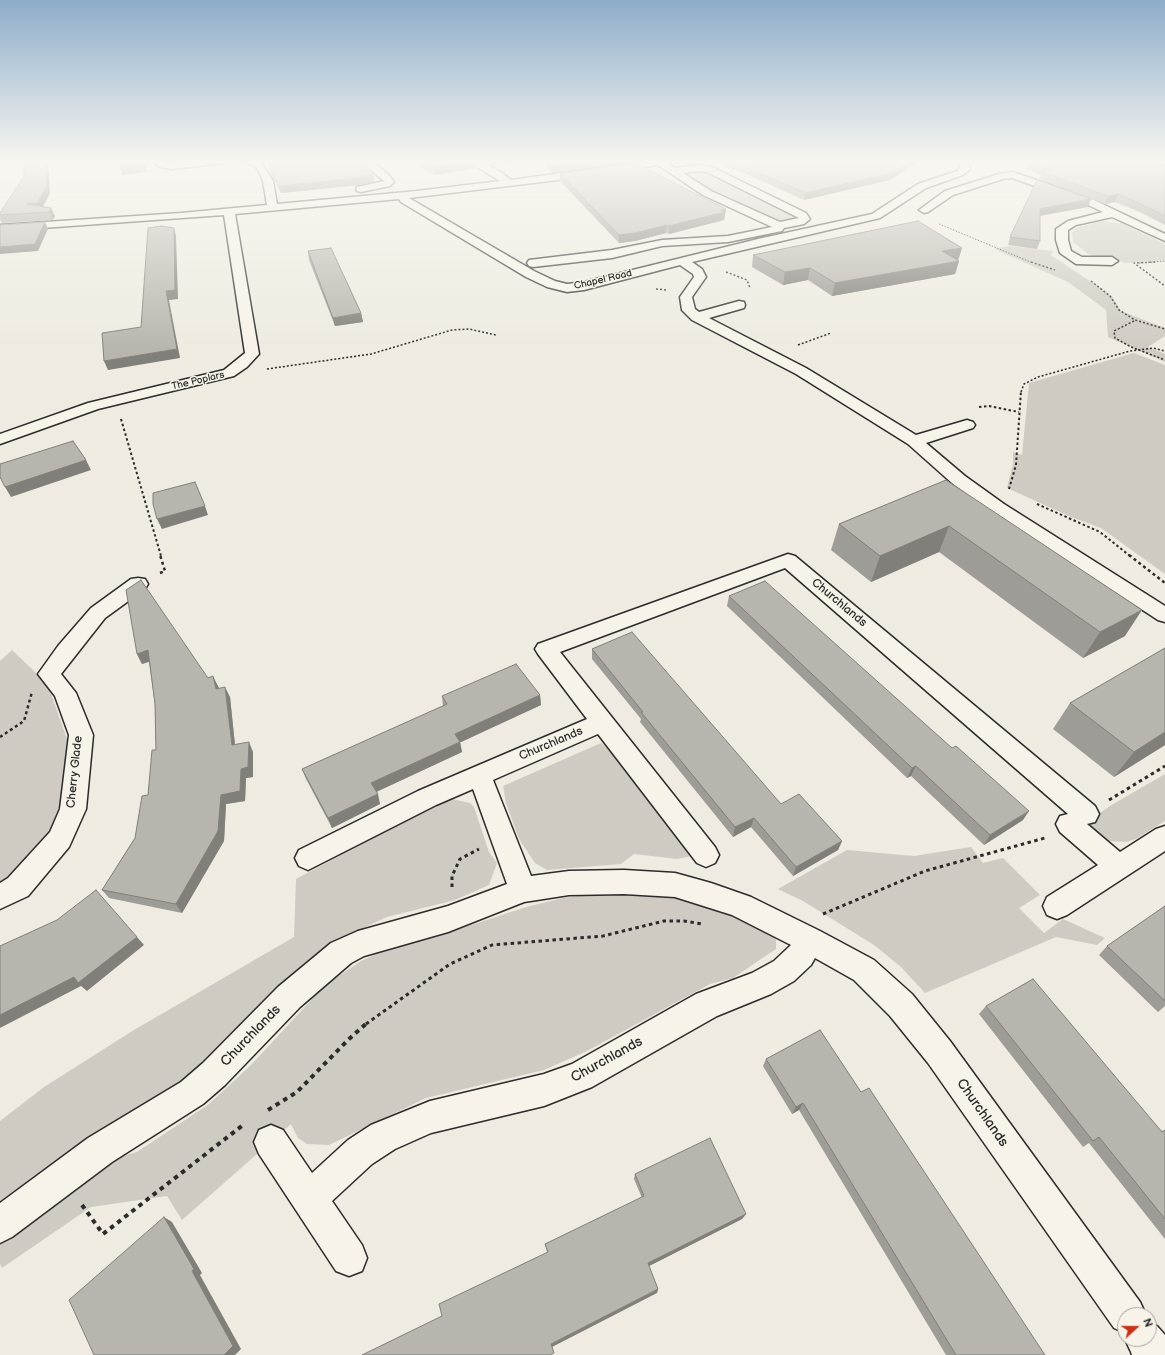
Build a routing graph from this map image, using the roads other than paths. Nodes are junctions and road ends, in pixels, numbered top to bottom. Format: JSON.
{"nodes":[{"id":1,"x":64,"y":223,"type":"edge"},
{"id":2,"x":231,"y":223,"type":"edge"},
{"id":3,"x":445,"y":223,"type":"edge"},
{"id":4,"x":773,"y":223,"type":"edge"},
{"id":5,"x":794,"y":223,"type":"edge"},
{"id":6,"x":843,"y":223,"type":"edge"},
{"id":7,"x":1072,"y":223,"type":"edge"},
{"id":8,"x":1136,"y":223,"type":"edge"},
{"id":9,"x":779,"y":226,"type":"junction"},
{"id":10,"x":0,"y":228,"type":"edge"},
{"id":11,"x":1164,"y":236,"type":"edge"},
{"id":12,"x":1112,"y":261,"type":"dead end"},
{"id":13,"x":533,"y":263,"type":"dead end"},
{"id":14,"x":687,"y":264,"type":"junction"},
{"id":15,"x":739,"y":305,"type":"dead end"},
{"id":16,"x":697,"y":317,"type":"junction"},
{"id":17,"x":966,"y":425,"type":"dead end"},
{"id":18,"x":0,"y":439,"type":"edge"},
{"id":19,"x":919,"y":446,"type":"junction"},
{"id":20,"x":138,"y":584,"type":"edge"},
{"id":21,"x":1165,"y":615,"type":"edge"},
{"id":22,"x":602,"y":722,"type":"junction"},
{"id":23,"x":478,"y":776,"type":"junction"},
{"id":24,"x":1165,"y":836,"type":"edge"},
{"id":25,"x":706,"y":855,"type":"dead end"},
{"id":26,"x":308,"y":858,"type":"dead end"},
{"id":27,"x":1117,"y":866,"type":"junction"},
{"id":28,"x":522,"y":890,"type":"junction"},
{"id":29,"x":0,"y":897,"type":"edge"},
{"id":30,"x":1057,"y":906,"type":"dead end"},
{"id":31,"x":814,"y":928,"type":"junction"},
{"id":32,"x":261,"y":1125,"type":"road end"},
{"id":33,"x":309,"y":1199,"type":"junction"},
{"id":34,"x":0,"y":1225,"type":"edge"},
{"id":35,"x":349,"y":1258,"type":"dead end"},
{"id":36,"x":1121,"y":1307,"type":"edge"}],
"edges":[{"from":1,"to":10,"type":"street"},
{"from":2,"to":18,"type":"street","name":"The Poplars"},
{"from":3,"to":14,"type":"street","name":"Chapel Road"},
{"from":4,"to":9,"type":"street"},
{"from":5,"to":9,"type":"street"},
{"from":6,"to":14,"type":"street","name":"Chapel Road"},
{"from":7,"to":12,"type":"street"},
{"from":8,"to":11,"type":"street"},
{"from":9,"to":13,"type":"street"},
{"from":14,"to":16,"type":"street"},
{"from":15,"to":16,"type":"street"},
{"from":16,"to":19,"type":"street"},
{"from":17,"to":19,"type":"street"},
{"from":19,"to":21,"type":"street"},
{"from":20,"to":29,"type":"street","name":"Cherry Glade"},
{"from":22,"to":23,"type":"street","name":"Churchlands"},
{"from":22,"to":25,"type":"street"},
{"from":22,"to":27,"type":"street","name":"Churchlands"},
{"from":23,"to":26,"type":"street","name":"Churchlands"},
{"from":23,"to":28,"type":"street"},
{"from":24,"to":27,"type":"street"},
{"from":27,"to":30,"type":"street"},
{"from":28,"to":31,"type":"street","name":"Churchlands"},
{"from":28,"to":34,"type":"street","name":"Churchlands"},
{"from":31,"to":33,"type":"street","name":"Churchlands"},
{"from":31,"to":36,"type":"street","name":"Churchlands"},
{"from":32,"to":33,"type":"street"},
{"from":33,"to":35,"type":"street"}]}
